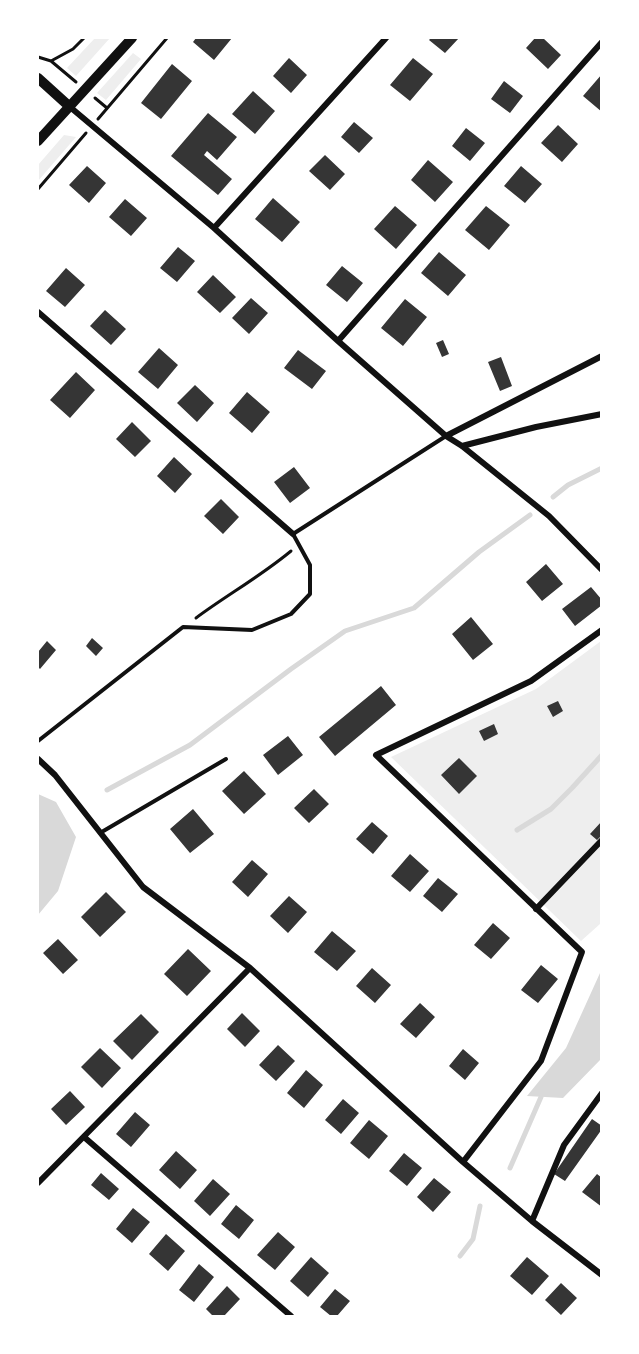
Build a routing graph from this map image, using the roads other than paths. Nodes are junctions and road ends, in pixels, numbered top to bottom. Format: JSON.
{"nodes":[{"id":1,"x":132,"y":38,"type":"edge"},
{"id":2,"x":386,"y":38,"type":"edge"},
{"id":3,"x":602,"y":42,"type":"edge"},
{"id":4,"x":38,"y":78,"type":"edge"},
{"id":5,"x":69,"y":106,"type":"junction"},
{"id":6,"x":38,"y":141,"type":"edge"},
{"id":7,"x":214,"y":228,"type":"junction"},
{"id":8,"x":38,"y":312,"type":"edge"},
{"id":9,"x":338,"y":341,"type":"junction"},
{"id":10,"x":602,"y":356,"type":"edge"},
{"id":11,"x":602,"y":414,"type":"edge"},
{"id":12,"x":446,"y":436,"type":"junction"},
{"id":13,"x":462,"y":446,"type":"junction"},
{"id":14,"x":293,"y":534,"type":"junction"},
{"id":15,"x":602,"y":570,"type":"edge"},
{"id":16,"x":602,"y":630,"type":"edge"},
{"id":17,"x":38,"y":741,"type":"edge"},
{"id":18,"x":38,"y":759,"type":"edge"},
{"id":19,"x":226,"y":759,"type":"dead end"},
{"id":20,"x":100,"y":833,"type":"junction"},
{"id":21,"x":602,"y":840,"type":"edge"},
{"id":22,"x":536,"y":909,"type":"junction"},
{"id":23,"x":250,"y":968,"type":"junction"},
{"id":24,"x":602,"y":1093,"type":"edge"},
{"id":25,"x":84,"y":1137,"type":"junction"},
{"id":26,"x":463,"y":1162,"type":"junction"},
{"id":27,"x":38,"y":1183,"type":"edge"},
{"id":28,"x":532,"y":1221,"type":"junction"},
{"id":29,"x":602,"y":1275,"type":"edge"},
{"id":30,"x":291,"y":1317,"type":"edge"}],
"edges":[{"from":1,"to":5,"type":"street"},
{"from":2,"to":7,"type":"street"},
{"from":3,"to":9,"type":"street"},
{"from":4,"to":5,"type":"street"},
{"from":5,"to":6,"type":"street"},
{"from":5,"to":7,"type":"street"},
{"from":7,"to":9,"type":"street"},
{"from":8,"to":14,"type":"street"},
{"from":9,"to":12,"type":"street"},
{"from":10,"to":12,"type":"street"},
{"from":11,"to":13,"type":"street"},
{"from":12,"to":13,"type":"street"},
{"from":12,"to":14,"type":"lane"},
{"from":13,"to":15,"type":"street"},
{"from":14,"to":17,"type":"lane"},
{"from":16,"to":22,"type":"street"},
{"from":18,"to":20,"type":"street"},
{"from":19,"to":20,"type":"lane"},
{"from":20,"to":23,"type":"street"},
{"from":21,"to":22,"type":"street"},
{"from":22,"to":26,"type":"street"},
{"from":23,"to":25,"type":"street"},
{"from":23,"to":26,"type":"street"},
{"from":24,"to":28,"type":"street"},
{"from":25,"to":27,"type":"street"},
{"from":25,"to":30,"type":"street"},
{"from":26,"to":28,"type":"street"},
{"from":28,"to":29,"type":"street"}]}
